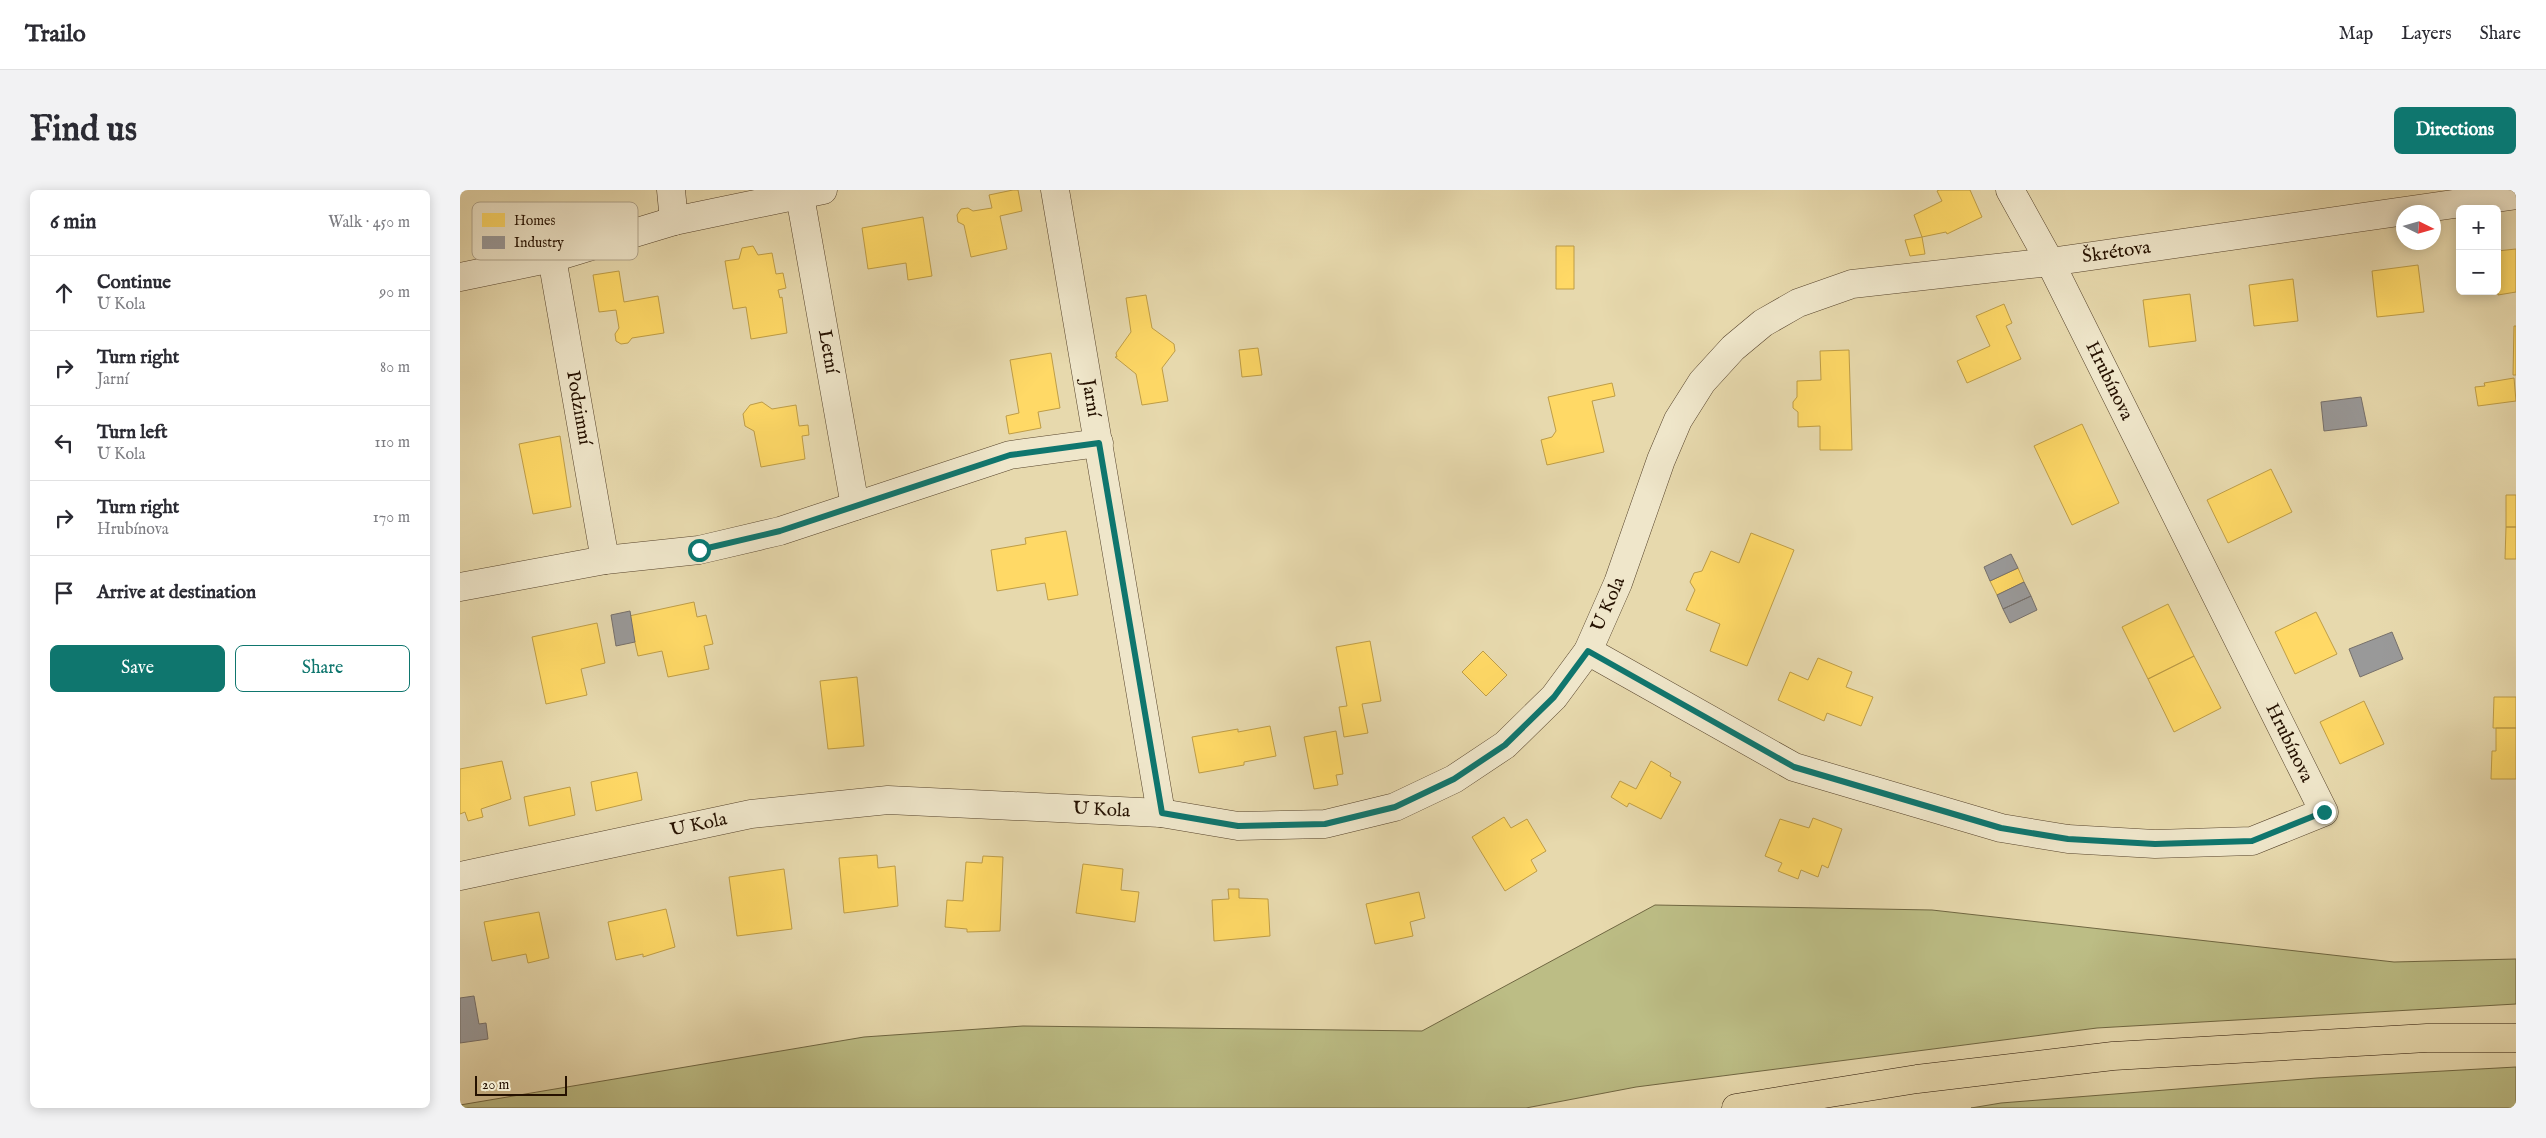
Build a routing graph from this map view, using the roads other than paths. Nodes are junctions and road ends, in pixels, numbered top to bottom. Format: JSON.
{"nodes":[{"id":1,"x":671,"y":190,"type":"edge"},
{"id":2,"x":1055,"y":190,"type":"edge"},
{"id":3,"x":2010,"y":190,"type":"edge"},
{"id":4,"x":812,"y":193,"type":"edge"},
{"id":5,"x":2516,"y":195,"type":"edge"},
{"id":6,"x":674,"y":221,"type":"junction"},
{"id":7,"x":638,"y":232,"type":"edge"},
{"id":8,"x":542,"y":260,"type":"edge"},
{"id":9,"x":552,"y":260,"type":"edge"},
{"id":10,"x":2050,"y":262,"type":"junction"},
{"id":11,"x":460,"y":277,"type":"edge"},
{"id":12,"x":1733,"y":348,"type":"joint"},
{"id":13,"x":1099,"y":443,"type":"junction"},
{"id":14,"x":855,"y":506,"type":"junction"},
{"id":15,"x":605,"y":560,"type":"junction"},
{"id":16,"x":460,"y":587,"type":"edge"},
{"id":17,"x":1588,"y":651,"type":"junction"},
{"id":18,"x":1162,"y":813,"type":"junction"},
{"id":19,"x":460,"y":876,"type":"edge"},
{"id":20,"x":2516,"y":1038,"type":"edge"},
{"id":21,"x":1736,"y":1108,"type":"edge"}],
"edges":[{"from":1,"to":6,"type":"street"},
{"from":2,"to":13,"type":"street","name":"Jarní"},
{"from":3,"to":10,"type":"street","name":"Hrubínova"},
{"from":4,"to":6,"type":"street"},
{"from":4,"to":14,"type":"street","name":"Letní"},
{"from":5,"to":10,"type":"street","name":"Škrétova"},
{"from":6,"to":7,"type":"street"},
{"from":8,"to":11,"type":"street"},
{"from":9,"to":15,"type":"street","name":"Podzimní"},
{"from":10,"to":12,"type":"street","name":"Škrétova"},
{"from":10,"to":17,"type":"street","name":"Hrubínova"},
{"from":12,"to":17,"type":"street","name":"U Kola"},
{"from":13,"to":14,"type":"street"},
{"from":13,"to":18,"type":"street","name":"Jarní"},
{"from":14,"to":15,"type":"street"},
{"from":15,"to":16,"type":"street"},
{"from":17,"to":18,"type":"street","name":"U Kola"},
{"from":18,"to":19,"type":"street","name":"U Kola"},
{"from":20,"to":21,"type":"main road"}]}
